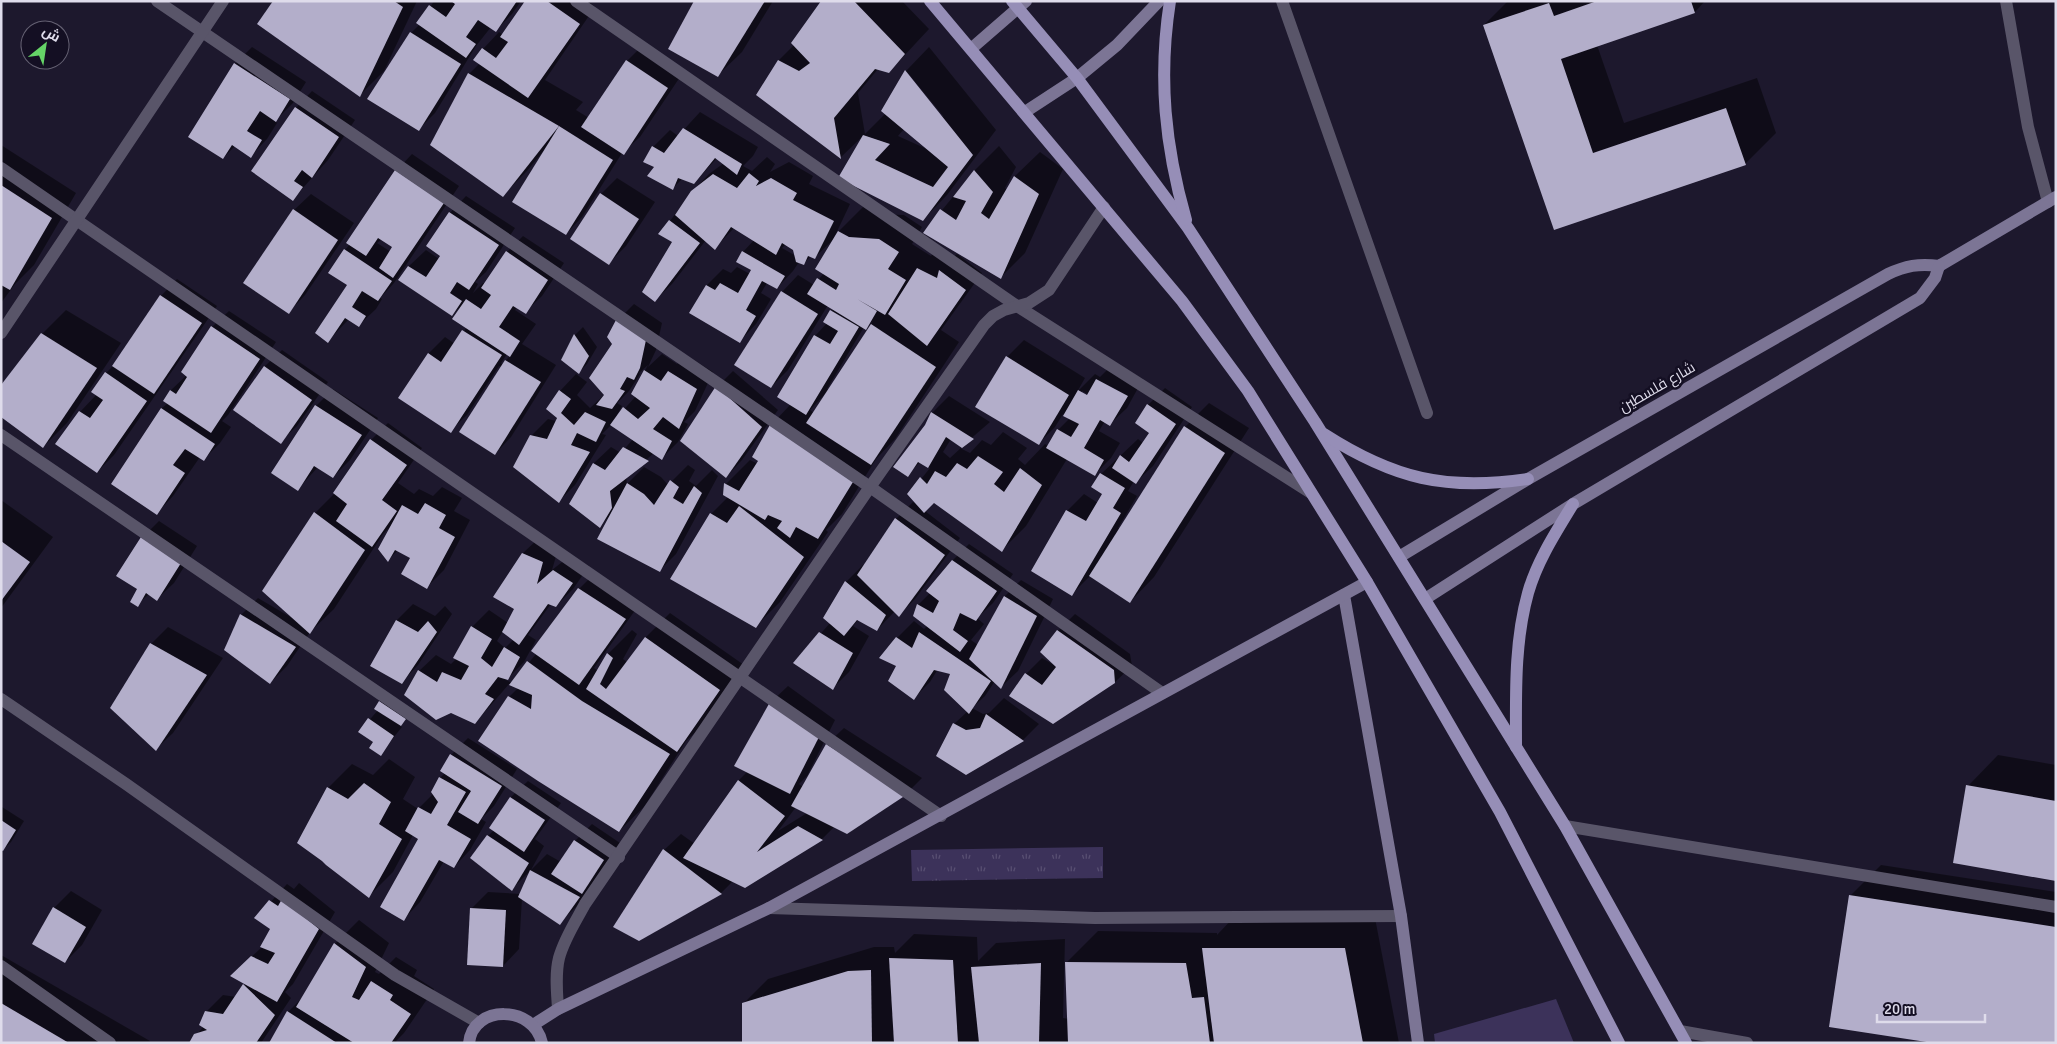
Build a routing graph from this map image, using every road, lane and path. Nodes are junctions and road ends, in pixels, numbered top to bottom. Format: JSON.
{"nodes":[{"id":1,"x":156,"y":1,"type":"edge"},
{"id":2,"x":223,"y":1,"type":"edge"},
{"id":3,"x":576,"y":1,"type":"edge"},
{"id":4,"x":930,"y":1,"type":"edge"},
{"id":5,"x":1159,"y":1,"type":"edge"},
{"id":6,"x":1170,"y":1,"type":"edge"},
{"id":7,"x":1282,"y":1,"type":"edge"},
{"id":8,"x":2006,"y":1,"type":"edge"},
{"id":9,"x":1019,"y":4,"type":"edge"},
{"id":10,"x":202,"y":34,"type":"junction"},
{"id":11,"x":972,"y":48,"type":"junction"},
{"id":12,"x":1077,"y":78,"type":"junction"},
{"id":13,"x":1025,"y":112,"type":"junction"},
{"id":14,"x":1,"y":168,"type":"edge"},
{"id":15,"x":2052,"y":200,"type":"edge"},
{"id":16,"x":1104,"y":206,"type":"junction"},
{"id":17,"x":77,"y":220,"type":"junction"},
{"id":18,"x":1188,"y":228,"type":"junction"},
{"id":19,"x":1939,"y":266,"type":"junction"},
{"id":20,"x":1017,"y":306,"type":"junction"},
{"id":21,"x":1,"y":333,"type":"edge"},
{"id":22,"x":1427,"y":413,"type":"dead end"},
{"id":23,"x":1322,"y":432,"type":"junction"},
{"id":24,"x":1,"y":435,"type":"edge"},
{"id":25,"x":1528,"y":479,"type":"junction"},
{"id":26,"x":870,"y":486,"type":"junction"},
{"id":27,"x":1311,"y":493,"type":"junction"},
{"id":28,"x":1573,"y":504,"type":"junction"},
{"id":29,"x":1399,"y":557,"type":"junction"},
{"id":30,"x":1367,"y":582,"type":"junction"},
{"id":31,"x":1344,"y":595,"type":"junction"},
{"id":32,"x":1425,"y":599,"type":"junction"},
{"id":33,"x":741,"y":678,"type":"junction"},
{"id":34,"x":1162,"y":693,"type":"junction"},
{"id":35,"x":1,"y":699,"type":"edge"},
{"id":36,"x":1516,"y":747,"type":"junction"},
{"id":37,"x":941,"y":816,"type":"junction"},
{"id":38,"x":1564,"y":826,"type":"junction"},
{"id":39,"x":619,"y":857,"type":"junction"},
{"id":40,"x":2056,"y":907,"type":"edge"},
{"id":41,"x":769,"y":908,"type":"junction"},
{"id":42,"x":1401,"y":916,"type":"junction"},
{"id":43,"x":1,"y":966,"type":"edge"},
{"id":44,"x":558,"y":1009,"type":"junction"},
{"id":45,"x":479,"y":1023,"type":"junction"},
{"id":46,"x":533,"y":1025,"type":"junction"},
{"id":47,"x":1683,"y":1037,"type":"edge"},
{"id":48,"x":110,"y":1043,"type":"edge"},
{"id":49,"x":469,"y":1043,"type":"edge"},
{"id":50,"x":542,"y":1043,"type":"edge"},
{"id":51,"x":1418,"y":1043,"type":"edge"},
{"id":52,"x":1619,"y":1043,"type":"edge"},
{"id":53,"x":1747,"y":1043,"type":"edge"}],
"edges":[{"from":1,"to":10,"type":"street"},
{"from":2,"to":10,"type":"street"},
{"from":3,"to":20,"type":"street"},
{"from":4,"to":11,"type":"main road"},
{"from":5,"to":12,"type":"street"},
{"from":6,"to":18,"type":"main road"},
{"from":7,"to":22,"type":"street"},
{"from":8,"to":15,"type":"street"},
{"from":9,"to":11,"type":"street"},
{"from":9,"to":12,"type":"main road"},
{"from":10,"to":17,"type":"street"},
{"from":10,"to":26,"type":"street"},
{"from":11,"to":13,"type":"main road"},
{"from":12,"to":13,"type":"street"},
{"from":12,"to":18,"type":"main road"},
{"from":13,"to":16,"type":"main road"},
{"from":14,"to":17,"type":"street"},
{"from":15,"to":19,"type":"street"},
{"from":16,"to":20,"type":"street"},
{"from":16,"to":27,"type":"main road"},
{"from":17,"to":21,"type":"street"},
{"from":17,"to":33,"type":"street"},
{"from":18,"to":23,"type":"main road"},
{"from":19,"to":25,"type":"street","name":"شارع فلسطين"},
{"from":19,"to":28,"type":"street"},
{"from":20,"to":26,"type":"street"},
{"from":20,"to":27,"type":"street"},
{"from":23,"to":25,"type":"main road"},
{"from":23,"to":29,"type":"main road"},
{"from":24,"to":39,"type":"street"},
{"from":25,"to":29,"type":"street","name":"شارع فلسطين"},
{"from":26,"to":33,"type":"street"},
{"from":26,"to":34,"type":"street"},
{"from":27,"to":30,"type":"main road"},
{"from":28,"to":32,"type":"street"},
{"from":28,"to":36,"type":"main road"},
{"from":29,"to":32,"type":"main road"},
{"from":30,"to":31,"type":"street"},
{"from":30,"to":52,"type":"main road"},
{"from":31,"to":34,"type":"street"},
{"from":31,"to":42,"type":"street"},
{"from":32,"to":36,"type":"main road"},
{"from":33,"to":37,"type":"street"},
{"from":33,"to":39,"type":"street"},
{"from":34,"to":37,"type":"street"},
{"from":35,"to":45,"type":"street"},
{"from":36,"to":38,"type":"main road"},
{"from":37,"to":41,"type":"street"},
{"from":38,"to":40,"type":"street"},
{"from":38,"to":47,"type":"main road"},
{"from":39,"to":44,"type":"street"},
{"from":41,"to":42,"type":"street"},
{"from":41,"to":44,"type":"street"},
{"from":42,"to":51,"type":"street"},
{"from":43,"to":48,"type":"street"},
{"from":44,"to":46,"type":"street"},
{"from":45,"to":46,"type":"street"},
{"from":45,"to":49,"type":"street"},
{"from":46,"to":50,"type":"street"},
{"from":47,"to":53,"type":"street"}]}
